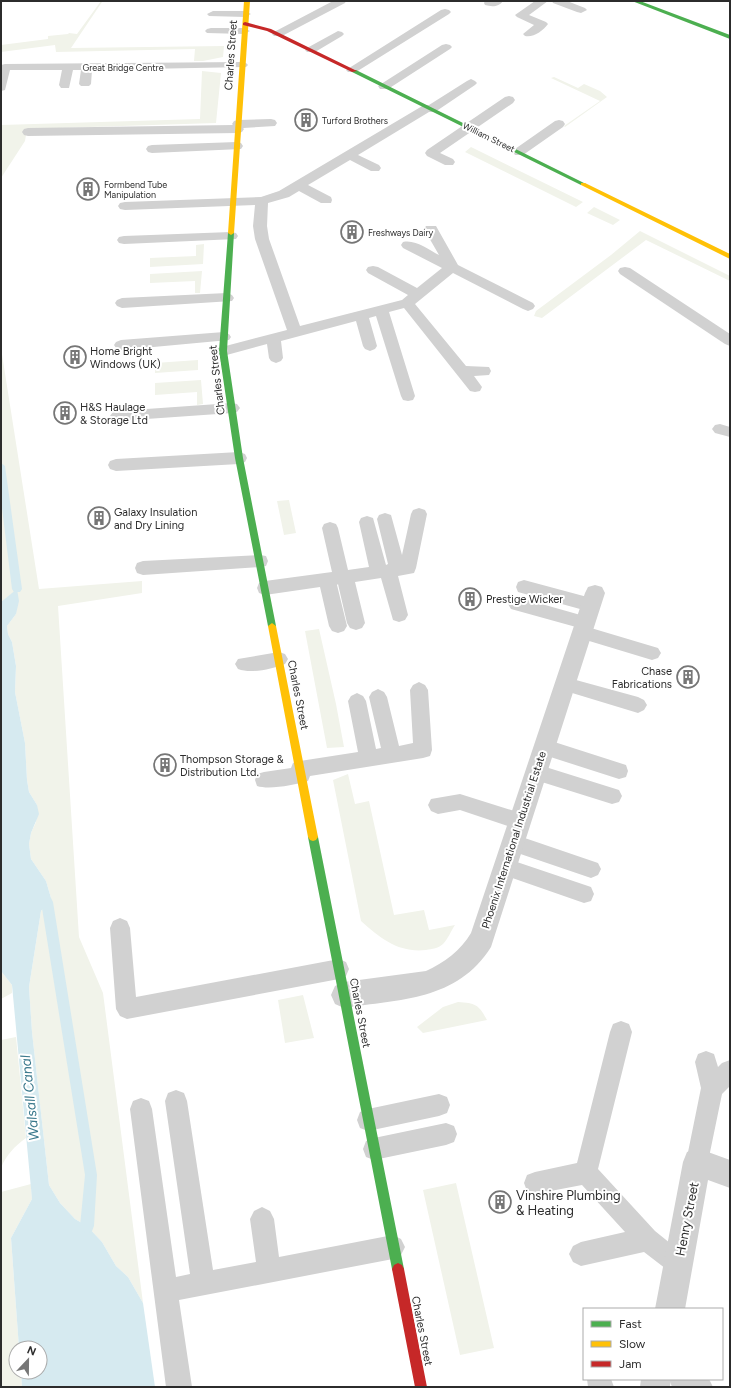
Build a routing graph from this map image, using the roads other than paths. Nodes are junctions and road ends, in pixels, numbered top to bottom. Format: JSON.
{"nodes":[{"id":1,"x":247,"y":1,"type":"edge"},
{"id":2,"x":315,"y":1,"type":"edge"},
{"id":3,"x":340,"y":1,"type":"edge"},
{"id":4,"x":542,"y":1,"type":"edge"},
{"id":5,"x":557,"y":1,"type":"edge"},
{"id":6,"x":635,"y":1,"type":"edge"},
{"id":7,"x":581,"y":10,"type":"dead end"},
{"id":8,"x":445,"y":12,"type":"dead end"},
{"id":9,"x":213,"y":14,"type":"dead end"},
{"id":10,"x":313,"y":15,"type":"junction"},
{"id":11,"x":245,"y":23,"type":"junction"},
{"id":12,"x":211,"y":31,"type":"dead end"},
{"id":13,"x":278,"y":34,"type":"junction"},
{"id":14,"x":338,"y":34,"type":"dead end"},
{"id":15,"x":730,"y":37,"type":"edge"},
{"id":16,"x":541,"y":38,"type":"dead end"},
{"id":17,"x":222,"y":42,"type":"dead end"},
{"id":18,"x":243,"y":42,"type":"junction"},
{"id":19,"x":446,"y":47,"type":"dead end"},
{"id":20,"x":311,"y":50,"type":"junction"},
{"id":21,"x":242,"y":66,"type":"junction"},
{"id":22,"x":68,"y":67,"type":"junction"},
{"id":23,"x":87,"y":67,"type":"junction"},
{"id":24,"x":352,"y":70,"type":"junction"},
{"id":25,"x":471,"y":82,"type":"dead end"},
{"id":26,"x":85,"y":84,"type":"dead end"},
{"id":27,"x":65,"y":85,"type":"dead end"},
{"id":28,"x":384,"y":86,"type":"junction"},
{"id":29,"x":1,"y":87,"type":"edge"},
{"id":30,"x":514,"y":103,"type":"dead end"},
{"id":31,"x":429,"y":108,"type":"junction"},
{"id":32,"x":271,"y":123,"type":"dead end"},
{"id":33,"x":559,"y":124,"type":"dead end"},
{"id":34,"x":238,"y":126,"type":"junction"},
{"id":35,"x":474,"y":130,"type":"junction"},
{"id":36,"x":28,"y":132,"type":"dead end"},
{"id":37,"x":237,"y":146,"type":"junction"},
{"id":38,"x":152,"y":150,"type":"dead end"},
{"id":39,"x":519,"y":152,"type":"junction"},
{"id":40,"x":349,"y":155,"type":"junction"},
{"id":41,"x":449,"y":162,"type":"dead end"},
{"id":42,"x":375,"y":168,"type":"dead end"},
{"id":43,"x":298,"y":185,"type":"junction"},
{"id":44,"x":326,"y":200,"type":"dead end"},
{"id":45,"x":233,"y":201,"type":"junction"},
{"id":46,"x":262,"y":202,"type":"junction"},
{"id":47,"x":125,"y":206,"type":"dead end"},
{"id":48,"x":432,"y":229,"type":"dead end"},
{"id":49,"x":231,"y":236,"type":"junction"},
{"id":50,"x":124,"y":240,"type":"dead end"},
{"id":51,"x":408,"y":245,"type":"dead end"},
{"id":52,"x":730,"y":257,"type":"edge"},
{"id":53,"x":452,"y":267,"type":"junction"},
{"id":54,"x":373,"y":270,"type":"dead end"},
{"id":55,"x":625,"y":271,"type":"dead end"},
{"id":56,"x":226,"y":298,"type":"junction"},
{"id":57,"x":412,"y":299,"type":"junction"},
{"id":58,"x":122,"y":303,"type":"dead end"},
{"id":59,"x":528,"y":306,"type":"dead end"},
{"id":60,"x":381,"y":310,"type":"junction"},
{"id":61,"x":361,"y":315,"type":"junction"},
{"id":62,"x":295,"y":332,"type":"junction"},
{"id":63,"x":274,"y":338,"type":"junction"},
{"id":64,"x":730,"y":341,"type":"edge"},
{"id":65,"x":224,"y":344,"type":"junction"},
{"id":66,"x":121,"y":345,"type":"dead end"},
{"id":67,"x":370,"y":346,"type":"dead end"},
{"id":68,"x":276,"y":358,"type":"dead end"},
{"id":69,"x":462,"y":371,"type":"junction"},
{"id":70,"x":484,"y":371,"type":"dead end"},
{"id":71,"x":475,"y":387,"type":"dead end"},
{"id":72,"x":408,"y":396,"type":"dead end"},
{"id":73,"x":232,"y":408,"type":"junction"},
{"id":74,"x":118,"y":416,"type":"dead end"},
{"id":75,"x":239,"y":458,"type":"junction"},
{"id":76,"x":116,"y":465,"type":"dead end"},
{"id":77,"x":419,"y":514,"type":"dead end"},
{"id":78,"x":385,"y":519,"type":"dead end"},
{"id":79,"x":367,"y":522,"type":"dead end"},
{"id":80,"x":330,"y":528,"type":"dead end"},
{"id":81,"x":260,"y":561,"type":"junction"},
{"id":82,"x":143,"y":568,"type":"dead end"},
{"id":83,"x":388,"y":571,"type":"junction"},
{"id":84,"x":338,"y":578,"type":"junction"},
{"id":85,"x":524,"y":587,"type":"dead end"},
{"id":86,"x":265,"y":588,"type":"junction"},
{"id":87,"x":517,"y":604,"type":"dead end"},
{"id":88,"x":588,"y":613,"type":"junction"},
{"id":89,"x":399,"y":615,"type":"dead end"},
{"id":90,"x":356,"y":623,"type":"dead end"},
{"id":91,"x":338,"y":626,"type":"dead end"},
{"id":92,"x":652,"y":653,"type":"dead end"},
{"id":93,"x":279,"y":659,"type":"junction"},
{"id":94,"x":244,"y":664,"type":"dead end"},
{"id":95,"x":565,"y":684,"type":"junction"},
{"id":96,"x":419,"y":690,"type":"dead end"},
{"id":97,"x":378,"y":697,"type":"dead end"},
{"id":98,"x":357,"y":701,"type":"dead end"},
{"id":99,"x":638,"y":705,"type":"dead end"},
{"id":100,"x":544,"y":747,"type":"junction"},
{"id":101,"x":392,"y":754,"type":"junction"},
{"id":102,"x":369,"y":758,"type":"junction"},
{"id":103,"x":619,"y":771,"type":"dead end"},
{"id":104,"x":301,"y":772,"type":"junction"},
{"id":105,"x":536,"y":772,"type":"junction"},
{"id":106,"x":264,"y":780,"type":"dead end"},
{"id":107,"x":612,"y":796,"type":"dead end"},
{"id":108,"x":438,"y":806,"type":"dead end"},
{"id":109,"x":517,"y":832,"type":"junction"},
{"id":110,"x":505,"y":867,"type":"junction"},
{"id":111,"x":591,"y":869,"type":"dead end"},
{"id":112,"x":584,"y":894,"type":"dead end"},
{"id":113,"x":120,"y":928,"type":"dead end"},
{"id":114,"x":339,"y":969,"type":"junction"},
{"id":115,"x":344,"y":995,"type":"junction"},
{"id":116,"x":621,"y":1032,"type":"dead end"},
{"id":117,"x":706,"y":1062,"type":"dead end"},
{"id":118,"x":730,"y":1071,"type":"edge"},
{"id":119,"x":712,"y":1088,"type":"junction"},
{"id":120,"x":176,"y":1101,"type":"dead end"},
{"id":121,"x":439,"y":1105,"type":"dead end"},
{"id":122,"x":141,"y":1109,"type":"dead end"},
{"id":123,"x":368,"y":1120,"type":"junction"},
{"id":124,"x":446,"y":1134,"type":"dead end"},
{"id":125,"x":374,"y":1149,"type":"junction"},
{"id":126,"x":697,"y":1162,"type":"junction"},
{"id":127,"x":586,"y":1173,"type":"junction"},
{"id":128,"x":730,"y":1174,"type":"edge"},
{"id":129,"x":535,"y":1183,"type":"dead end"},
{"id":130,"x":262,"y":1219,"type":"dead end"},
{"id":131,"x":647,"y":1239,"type":"junction"},
{"id":132,"x":393,"y":1247,"type":"junction"},
{"id":133,"x":581,"y":1254,"type":"dead end"},
{"id":134,"x":678,"y":1264,"type":"junction"},
{"id":135,"x":270,"y":1272,"type":"junction"},
{"id":136,"x":203,"y":1284,"type":"junction"},
{"id":137,"x":166,"y":1291,"type":"junction"},
{"id":138,"x":670,"y":1308,"type":"edge"},
{"id":139,"x":683,"y":1380,"type":"edge"},
{"id":140,"x":179,"y":1387,"type":"edge"},
{"id":141,"x":421,"y":1387,"type":"edge"},
{"id":142,"x":700,"y":1387,"type":"edge"}],
"edges":[{"from":1,"to":11,"type":"street","name":"Charles Street"},
{"from":2,"to":10,"type":"lane"},
{"from":3,"to":10,"type":"lane"},
{"from":4,"to":16,"type":"lane"},
{"from":5,"to":7,"type":"lane"},
{"from":6,"to":15,"type":"street"},
{"from":8,"to":24,"type":"lane"},
{"from":9,"to":11,"type":"lane"},
{"from":10,"to":13,"type":"lane"},
{"from":11,"to":12,"type":"lane"},
{"from":11,"to":13,"type":"street","name":"William Street"},
{"from":11,"to":18,"type":"street","name":"Charles Street"},
{"from":13,"to":20,"type":"street","name":"William Street"},
{"from":14,"to":20,"type":"lane"},
{"from":17,"to":18,"type":"lane"},
{"from":18,"to":21,"type":"street","name":"Charles Street"},
{"from":19,"to":28,"type":"lane"},
{"from":20,"to":24,"type":"street","name":"William Street"},
{"from":21,"to":23,"type":"lane","name":"Great Bridge Centre"},
{"from":21,"to":34,"type":"street","name":"Charles Street"},
{"from":22,"to":23,"type":"lane","name":"Great Bridge Centre"},
{"from":22,"to":27,"type":"lane"},
{"from":22,"to":29,"type":"lane","name":"Great Bridge Centre"},
{"from":23,"to":26,"type":"lane"},
{"from":24,"to":28,"type":"street","name":"William Street"},
{"from":25,"to":31,"type":"lane"},
{"from":28,"to":31,"type":"street","name":"William Street"},
{"from":30,"to":35,"type":"lane"},
{"from":31,"to":35,"type":"street","name":"William Street"},
{"from":31,"to":40,"type":"lane"},
{"from":32,"to":34,"type":"lane"},
{"from":33,"to":39,"type":"lane"},
{"from":34,"to":36,"type":"lane"},
{"from":34,"to":37,"type":"street","name":"Charles Street"},
{"from":35,"to":39,"type":"street","name":"William Street"},
{"from":35,"to":41,"type":"lane"},
{"from":37,"to":38,"type":"lane"},
{"from":37,"to":45,"type":"street","name":"Charles Street"},
{"from":39,"to":52,"type":"street","name":"William Street"},
{"from":40,"to":42,"type":"lane"},
{"from":40,"to":43,"type":"lane"},
{"from":43,"to":44,"type":"lane"},
{"from":43,"to":46,"type":"lane"},
{"from":45,"to":46,"type":"lane"},
{"from":45,"to":47,"type":"lane"},
{"from":45,"to":49,"type":"street","name":"Charles Street"},
{"from":46,"to":62,"type":"lane"},
{"from":48,"to":53,"type":"lane"},
{"from":49,"to":50,"type":"lane"},
{"from":49,"to":56,"type":"street","name":"Charles Street"},
{"from":51,"to":53,"type":"lane"},
{"from":53,"to":57,"type":"lane"},
{"from":53,"to":59,"type":"lane"},
{"from":54,"to":57,"type":"lane"},
{"from":55,"to":64,"type":"lane"},
{"from":56,"to":58,"type":"lane"},
{"from":56,"to":65,"type":"street","name":"Charles Street"},
{"from":57,"to":60,"type":"lane"},
{"from":57,"to":69,"type":"lane"},
{"from":60,"to":61,"type":"lane"},
{"from":60,"to":72,"type":"lane"},
{"from":61,"to":62,"type":"lane"},
{"from":61,"to":67,"type":"lane"},
{"from":62,"to":63,"type":"lane"},
{"from":63,"to":65,"type":"lane"},
{"from":63,"to":68,"type":"lane"},
{"from":65,"to":66,"type":"lane"},
{"from":65,"to":73,"type":"street","name":"Charles Street"},
{"from":69,"to":70,"type":"lane"},
{"from":69,"to":71,"type":"lane"},
{"from":73,"to":74,"type":"lane"},
{"from":73,"to":75,"type":"street","name":"Charles Street"},
{"from":75,"to":76,"type":"lane"},
{"from":75,"to":81,"type":"street","name":"Charles Street"},
{"from":77,"to":83,"type":"lane"},
{"from":78,"to":83,"type":"lane"},
{"from":79,"to":83,"type":"lane"},
{"from":80,"to":84,"type":"lane"},
{"from":81,"to":82,"type":"lane"},
{"from":81,"to":86,"type":"street","name":"Charles Street"},
{"from":83,"to":84,"type":"lane"},
{"from":83,"to":89,"type":"lane"},
{"from":84,"to":86,"type":"lane"},
{"from":84,"to":90,"type":"lane"},
{"from":84,"to":91,"type":"lane"},
{"from":85,"to":88,"type":"lane"},
{"from":86,"to":93,"type":"street","name":"Charles Street"},
{"from":87,"to":88,"type":"lane"},
{"from":88,"to":92,"type":"lane"},
{"from":88,"to":95,"type":"street","name":"Phoenix International Industrial Estate"},
{"from":93,"to":94,"type":"lane"},
{"from":93,"to":104,"type":"street","name":"Charles Street"},
{"from":95,"to":99,"type":"lane"},
{"from":95,"to":100,"type":"street","name":"Phoenix International Industrial Estate"},
{"from":96,"to":101,"type":"lane"},
{"from":97,"to":101,"type":"lane"},
{"from":98,"to":102,"type":"lane"},
{"from":100,"to":103,"type":"lane"},
{"from":100,"to":105,"type":"street","name":"Phoenix International Industrial Estate"},
{"from":101,"to":102,"type":"lane"},
{"from":102,"to":104,"type":"lane"},
{"from":104,"to":106,"type":"lane"},
{"from":104,"to":114,"type":"street","name":"Charles Street"},
{"from":105,"to":107,"type":"lane"},
{"from":105,"to":109,"type":"street","name":"Phoenix International Industrial Estate"},
{"from":108,"to":109,"type":"lane"},
{"from":109,"to":110,"type":"street","name":"Phoenix International Industrial Estate"},
{"from":109,"to":111,"type":"lane"},
{"from":110,"to":112,"type":"lane"},
{"from":110,"to":115,"type":"street","name":"Phoenix International Industrial Estate"},
{"from":113,"to":114,"type":"lane"},
{"from":114,"to":115,"type":"street","name":"Charles Street"},
{"from":115,"to":123,"type":"street","name":"Charles Street"},
{"from":116,"to":127,"type":"lane"},
{"from":117,"to":119,"type":"lane"},
{"from":118,"to":119,"type":"lane"},
{"from":119,"to":126,"type":"lane"},
{"from":120,"to":136,"type":"lane"},
{"from":121,"to":123,"type":"lane"},
{"from":122,"to":137,"type":"lane"},
{"from":123,"to":125,"type":"street","name":"Charles Street"},
{"from":124,"to":125,"type":"lane"},
{"from":125,"to":132,"type":"street","name":"Charles Street"},
{"from":126,"to":128,"type":"street"},
{"from":126,"to":134,"type":"street","name":"Henry Street"},
{"from":127,"to":129,"type":"lane"},
{"from":127,"to":131,"type":"lane"},
{"from":130,"to":135,"type":"lane"},
{"from":131,"to":133,"type":"lane"},
{"from":131,"to":134,"type":"lane"},
{"from":132,"to":135,"type":"lane"},
{"from":132,"to":141,"type":"street","name":"Charles Street"},
{"from":134,"to":138,"type":"street","name":"Henry Street"},
{"from":135,"to":136,"type":"lane"},
{"from":136,"to":137,"type":"lane"},
{"from":137,"to":140,"type":"lane"},
{"from":139,"to":142,"type":"lane"}]}
